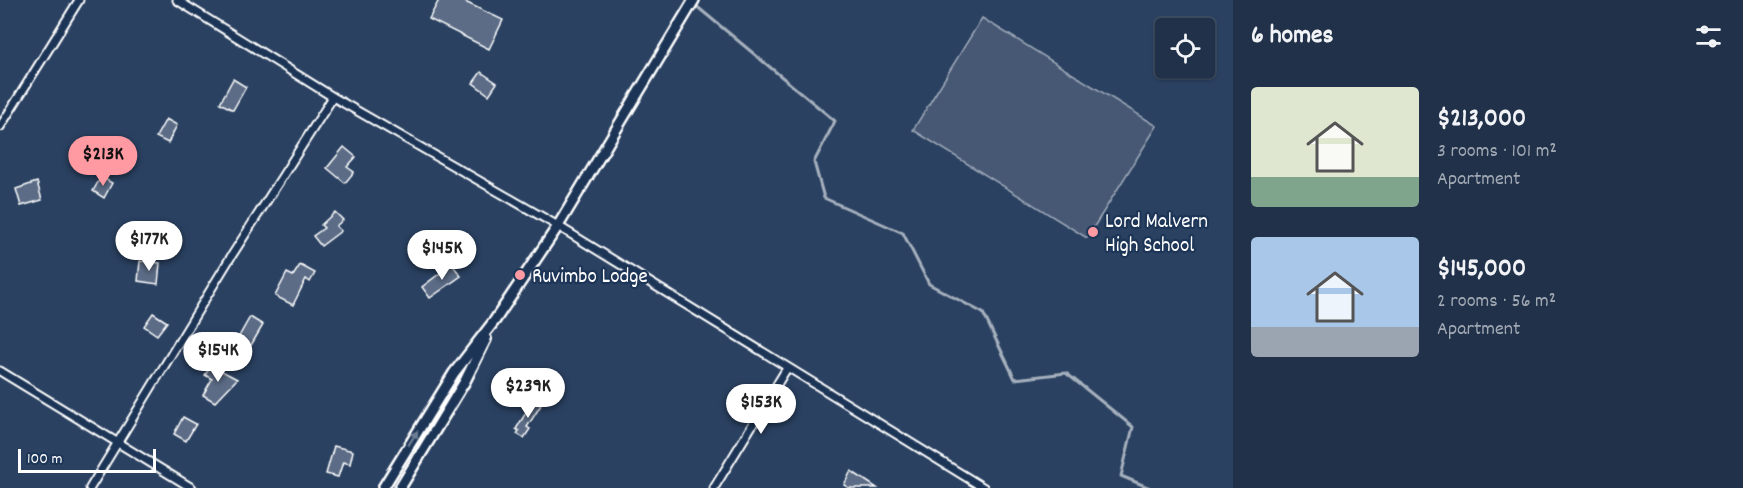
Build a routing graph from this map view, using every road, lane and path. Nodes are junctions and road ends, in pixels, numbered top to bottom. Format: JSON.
{"nodes":[{"id":1,"x":79,"y":0,"type":"edge"},
{"id":2,"x":177,"y":0,"type":"edge"},
{"id":3,"x":694,"y":0,"type":"edge"},
{"id":4,"x":333,"y":97,"type":"junction"},
{"id":5,"x":0,"y":127,"type":"edge"},
{"id":6,"x":558,"y":226,"type":"junction"},
{"id":7,"x":495,"y":320,"type":"junction"},
{"id":8,"x":787,"y":368,"type":"junction"},
{"id":9,"x":0,"y":371,"type":"edge"},
{"id":10,"x":117,"y":441,"type":"junction"},
{"id":11,"x":90,"y":488,"type":"edge"},
{"id":12,"x":192,"y":488,"type":"edge"},
{"id":13,"x":383,"y":488,"type":"edge"},
{"id":14,"x":400,"y":488,"type":"edge"},
{"id":15,"x":714,"y":488,"type":"edge"},
{"id":16,"x":984,"y":488,"type":"edge"}],
"edges":[{"from":1,"to":5,"type":"street"},
{"from":2,"to":4,"type":"street"},
{"from":3,"to":6,"type":"street"},
{"from":4,"to":6,"type":"street"},
{"from":4,"to":10,"type":"street"},
{"from":6,"to":7,"type":"street"},
{"from":6,"to":8,"type":"street"},
{"from":13,"to":7,"type":"street","one_way":true},
{"from":7,"to":14,"type":"street"},
{"from":8,"to":15,"type":"street"},
{"from":8,"to":16,"type":"street"},
{"from":9,"to":10,"type":"street"},
{"from":10,"to":11,"type":"street"},
{"from":10,"to":12,"type":"street"}]}
